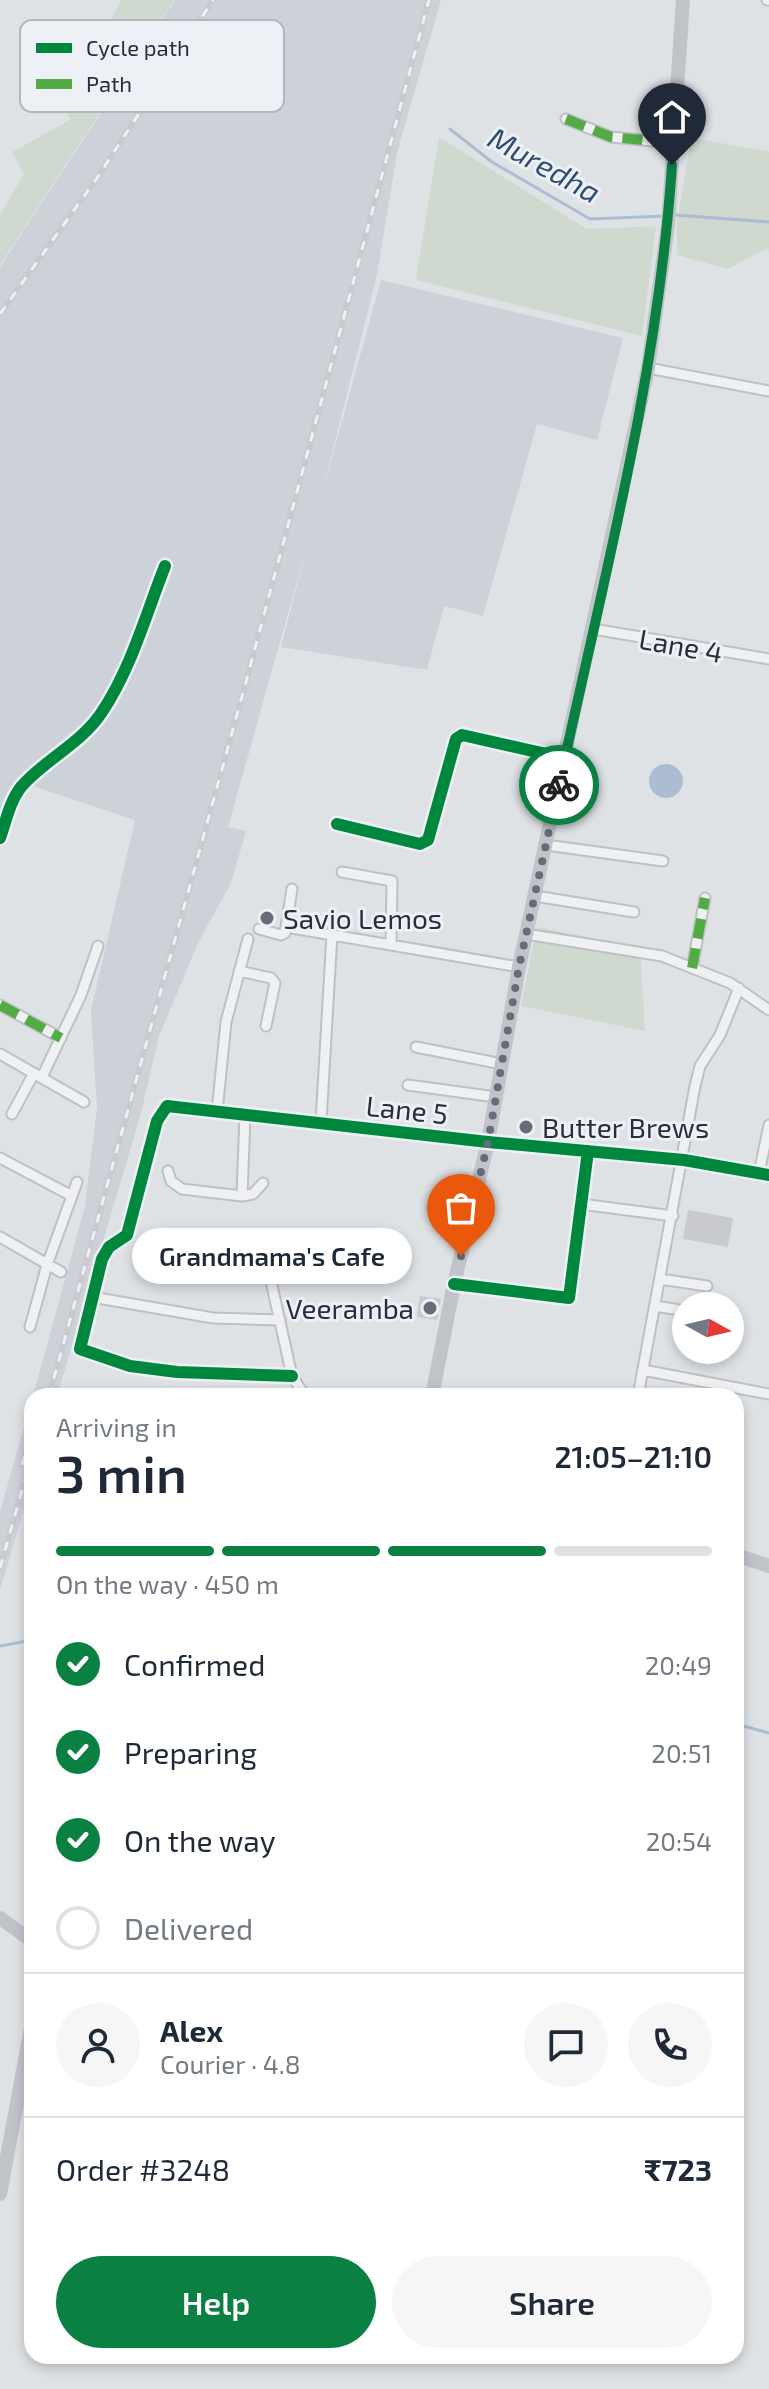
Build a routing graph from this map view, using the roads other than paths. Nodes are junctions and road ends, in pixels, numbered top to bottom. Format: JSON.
{"nodes":[{"id":1,"x":683,"y":0,"type":"edge"},
{"id":2,"x":566,"y":119,"type":"dead end"},
{"id":3,"x":673,"y":143,"type":"junction"},
{"id":4,"x":648,"y":368,"type":"junction"},
{"id":5,"x":769,"y":391,"type":"edge"},
{"id":6,"x":165,"y":566,"type":"dead end"},
{"id":7,"x":593,"y":629,"type":"junction"},
{"id":8,"x":769,"y":659,"type":"edge"},
{"id":9,"x":564,"y":758,"type":"junction"},
{"id":10,"x":337,"y":824,"type":"dead end"},
{"id":11,"x":0,"y":838,"type":"edge"},
{"id":12,"x":546,"y":845,"type":"junction"},
{"id":13,"x":663,"y":861,"type":"dead end"},
{"id":14,"x":342,"y":872,"type":"dead end"},
{"id":15,"x":292,"y":889,"type":"dead end"},
{"id":16,"x":535,"y":896,"type":"junction"},
{"id":17,"x":705,"y":898,"type":"dead end"},
{"id":18,"x":634,"y":912,"type":"dead end"},
{"id":19,"x":286,"y":927,"type":"junction"},
{"id":20,"x":259,"y":929,"type":"dead end"},
{"id":21,"x":332,"y":934,"type":"junction"},
{"id":22,"x":526,"y":934,"type":"junction"},
{"id":23,"x":248,"y":939,"type":"dead end"},
{"id":24,"x":391,"y":945,"type":"junction"},
{"id":25,"x":98,"y":946,"type":"dead end"},
{"id":26,"x":519,"y":967,"type":"junction"},
{"id":27,"x":692,"y":968,"type":"junction"},
{"id":28,"x":239,"y":971,"type":"junction"},
{"id":29,"x":739,"y":988,"type":"junction"},
{"id":30,"x":0,"y":1005,"type":"edge"},
{"id":31,"x":769,"y":1010,"type":"edge"},
{"id":32,"x":266,"y":1026,"type":"dead end"},
{"id":33,"x":61,"y":1038,"type":"junction"},
{"id":34,"x":416,"y":1047,"type":"dead end"},
{"id":35,"x":0,"y":1054,"type":"edge"},
{"id":36,"x":502,"y":1064,"type":"junction"},
{"id":37,"x":38,"y":1075,"type":"junction"},
{"id":38,"x":408,"y":1085,"type":"dead end"},
{"id":39,"x":496,"y":1097,"type":"junction"},
{"id":40,"x":84,"y":1102,"type":"dead end"},
{"id":41,"x":217,"y":1112,"type":"junction"},
{"id":42,"x":12,"y":1114,"type":"dead end"},
{"id":43,"x":245,"y":1115,"type":"junction"},
{"id":44,"x":321,"y":1122,"type":"junction"},
{"id":45,"x":769,"y":1125,"type":"edge"},
{"id":46,"x":488,"y":1142,"type":"junction"},
{"id":47,"x":588,"y":1151,"type":"junction"},
{"id":48,"x":0,"y":1158,"type":"edge"},
{"id":49,"x":684,"y":1160,"type":"junction"},
{"id":50,"x":168,"y":1171,"type":"dead end"},
{"id":51,"x":764,"y":1174,"type":"edge"},
{"id":52,"x":77,"y":1182,"type":"dead end"},
{"id":53,"x":263,"y":1183,"type":"dead end"},
{"id":54,"x":72,"y":1196,"type":"junction"},
{"id":55,"x":242,"y":1196,"type":"junction"},
{"id":56,"x":581,"y":1204,"type":"junction"},
{"id":57,"x":673,"y":1216,"type":"junction"},
{"id":58,"x":0,"y":1237,"type":"edge"},
{"id":59,"x":265,"y":1254,"type":"dead end"},
{"id":60,"x":47,"y":1265,"type":"junction"},
{"id":61,"x":61,"y":1272,"type":"dead end"},
{"id":62,"x":660,"y":1279,"type":"junction"},
{"id":63,"x":454,"y":1284,"type":"junction"},
{"id":64,"x":707,"y":1286,"type":"dead end"},
{"id":65,"x":92,"y":1297,"type":"junction"},
{"id":66,"x":655,"y":1306,"type":"junction"},
{"id":67,"x":672,"y":1309,"type":"edge"},
{"id":68,"x":280,"y":1320,"type":"junction"},
{"id":69,"x":30,"y":1327,"type":"dead end"},
{"id":70,"x":643,"y":1370,"type":"junction"},
{"id":71,"x":292,"y":1376,"type":"junction"},
{"id":72,"x":300,"y":1388,"type":"edge"},
{"id":73,"x":434,"y":1388,"type":"edge"},
{"id":74,"x":640,"y":1388,"type":"edge"},
{"id":75,"x":738,"y":1388,"type":"edge"},
{"id":76,"x":744,"y":1389,"type":"edge"},
{"id":77,"x":769,"y":1394,"type":"edge"},
{"id":78,"x":744,"y":1558,"type":"edge"},
{"id":79,"x":769,"y":1566,"type":"edge"},
{"id":80,"x":0,"y":1918,"type":"edge"},
{"id":81,"x":24,"y":1935,"type":"edge"},
{"id":82,"x":24,"y":2066,"type":"edge"},
{"id":83,"x":0,"y":2194,"type":"edge"}],
"edges":[{"from":1,"to":3,"type":"main road"},
{"from":2,"to":3,"type":"street"},
{"from":3,"to":4,"type":"main road"},
{"from":4,"to":5,"type":"street"},
{"from":4,"to":7,"type":"main road"},
{"from":6,"to":11,"type":"street"},
{"from":7,"to":8,"type":"street","name":"Lane 4"},
{"from":7,"to":9,"type":"main road"},
{"from":9,"to":10,"type":"street"},
{"from":9,"to":12,"type":"main road"},
{"from":12,"to":13,"type":"street"},
{"from":12,"to":16,"type":"main road"},
{"from":14,"to":24,"type":"street"},
{"from":15,"to":19,"type":"street"},
{"from":16,"to":18,"type":"street"},
{"from":16,"to":22,"type":"main road"},
{"from":17,"to":27,"type":"street"},
{"from":19,"to":20,"type":"street"},
{"from":19,"to":21,"type":"street"},
{"from":21,"to":24,"type":"street"},
{"from":21,"to":44,"type":"street"},
{"from":22,"to":26,"type":"main road"},
{"from":22,"to":27,"type":"street"},
{"from":23,"to":28,"type":"street"},
{"from":24,"to":26,"type":"street"},
{"from":25,"to":33,"type":"street"},
{"from":26,"to":36,"type":"main road"},
{"from":27,"to":29,"type":"street"},
{"from":28,"to":32,"type":"street"},
{"from":28,"to":41,"type":"street"},
{"from":29,"to":31,"type":"street"},
{"from":29,"to":49,"type":"street"},
{"from":30,"to":33,"type":"street"},
{"from":33,"to":37,"type":"street"},
{"from":34,"to":36,"type":"street"},
{"from":35,"to":37,"type":"street"},
{"from":36,"to":39,"type":"main road"},
{"from":37,"to":40,"type":"street"},
{"from":37,"to":42,"type":"street"},
{"from":38,"to":39,"type":"street"},
{"from":39,"to":46,"type":"main road"},
{"from":41,"to":43,"type":"street","name":"Lane 5"},
{"from":41,"to":65,"type":"street","name":"Lane 5"},
{"from":43,"to":44,"type":"street","name":"Lane 5"},
{"from":43,"to":55,"type":"street"},
{"from":44,"to":46,"type":"street","name":"Lane 5"},
{"from":45,"to":51,"type":"street"},
{"from":46,"to":47,"type":"street","name":"Lane 5"},
{"from":46,"to":63,"type":"main road"},
{"from":47,"to":49,"type":"street","name":"Lane 5"},
{"from":47,"to":56,"type":"street"},
{"from":48,"to":54,"type":"street"},
{"from":49,"to":51,"type":"street","name":"Lane 5"},
{"from":49,"to":57,"type":"street"},
{"from":50,"to":55,"type":"street"},
{"from":52,"to":54,"type":"street"},
{"from":53,"to":55,"type":"street"},
{"from":54,"to":60,"type":"street"},
{"from":56,"to":57,"type":"street"},
{"from":56,"to":63,"type":"street"},
{"from":57,"to":62,"type":"street"},
{"from":58,"to":60,"type":"street"},
{"from":59,"to":68,"type":"street"},
{"from":60,"to":61,"type":"street"},
{"from":60,"to":69,"type":"street"},
{"from":62,"to":64,"type":"street"},
{"from":62,"to":66,"type":"street"},
{"from":63,"to":73,"type":"main road"},
{"from":65,"to":68,"type":"street"},
{"from":65,"to":71,"type":"street"},
{"from":66,"to":67,"type":"street"},
{"from":66,"to":70,"type":"street"},
{"from":68,"to":71,"type":"street"},
{"from":70,"to":74,"type":"street"},
{"from":70,"to":75,"type":"street"},
{"from":71,"to":72,"type":"street"},
{"from":76,"to":77,"type":"street"},
{"from":78,"to":79,"type":"main road"},
{"from":80,"to":81,"type":"main road"},
{"from":82,"to":83,"type":"main road"}]}
